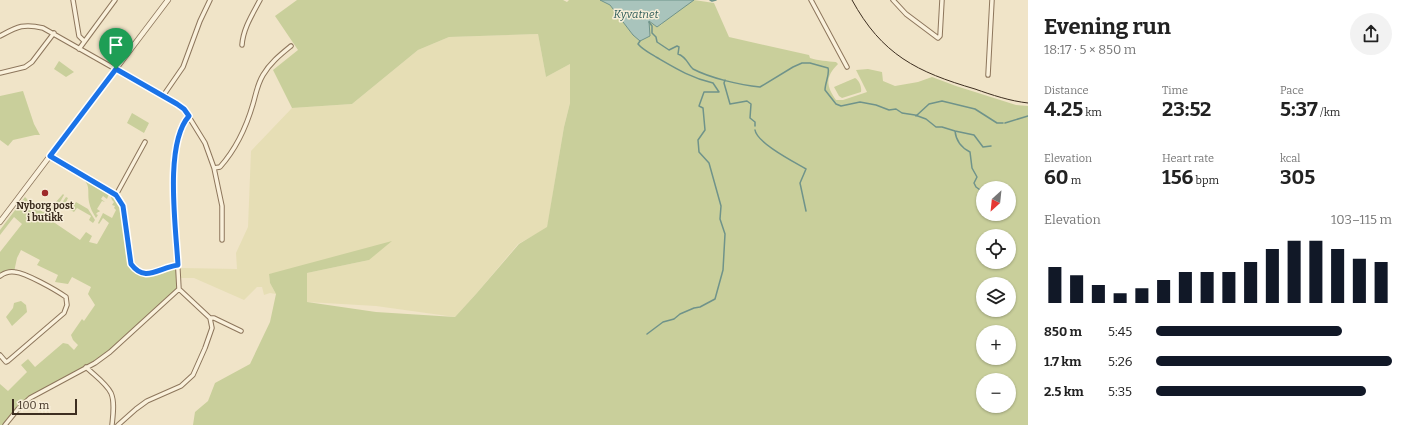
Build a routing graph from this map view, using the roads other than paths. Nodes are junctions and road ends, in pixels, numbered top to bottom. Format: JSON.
{"nodes":[{"id":1,"x":73,"y":0,"type":"edge"},
{"id":2,"x":114,"y":0,"type":"edge"},
{"id":3,"x":168,"y":0,"type":"edge"},
{"id":4,"x":210,"y":0,"type":"edge"},
{"id":5,"x":260,"y":0,"type":"edge"},
{"id":6,"x":811,"y":0,"type":"edge"},
{"id":7,"x":894,"y":0,"type":"edge"},
{"id":8,"x":942,"y":0,"type":"edge"},
{"id":9,"x":992,"y":0,"type":"edge"},
{"id":10,"x":54,"y":33,"type":"junction"},
{"id":11,"x":0,"y":36,"type":"edge"},
{"id":12,"x":84,"y":41,"type":"junction"},
{"id":13,"x":242,"y":45,"type":"dead end"},
{"id":14,"x":291,"y":46,"type":"dead end"},
{"id":15,"x":79,"y":49,"type":"junction"},
{"id":16,"x":847,"y":67,"type":"dead end"},
{"id":17,"x":116,"y":69,"type":"junction"},
{"id":18,"x":0,"y":73,"type":"edge"},
{"id":19,"x":988,"y":75,"type":"dead end"},
{"id":20,"x":163,"y":96,"type":"junction"},
{"id":21,"x":189,"y":116,"type":"junction"},
{"id":22,"x":145,"y":142,"type":"dead end"},
{"id":23,"x":50,"y":156,"type":"junction"},
{"id":24,"x":214,"y":168,"type":"junction"},
{"id":25,"x":116,"y":195,"type":"junction"},
{"id":26,"x":0,"y":222,"type":"edge"},
{"id":27,"x":222,"y":240,"type":"dead end"},
{"id":28,"x":178,"y":265,"type":"junction"},
{"id":29,"x":0,"y":276,"type":"edge"},
{"id":30,"x":179,"y":289,"type":"junction"},
{"id":31,"x":210,"y":318,"type":"junction"},
{"id":32,"x":241,"y":331,"type":"dead end"},
{"id":33,"x":0,"y":355,"type":"edge"},
{"id":34,"x":86,"y":367,"type":"junction"},
{"id":35,"x":5,"y":425,"type":"edge"},
{"id":36,"x":112,"y":425,"type":"edge"},
{"id":37,"x":118,"y":425,"type":"edge"}],
"edges":[{"from":1,"to":12,"type":"street"},
{"from":2,"to":12,"type":"street"},
{"from":3,"to":17,"type":"street"},
{"from":4,"to":20,"type":"street"},
{"from":5,"to":13,"type":"street"},
{"from":6,"to":16,"type":"street"},
{"from":7,"to":8,"type":"street"},
{"from":9,"to":19,"type":"street"},
{"from":10,"to":11,"type":"street"},
{"from":10,"to":15,"type":"street"},
{"from":10,"to":18,"type":"street"},
{"from":12,"to":15,"type":"street"},
{"from":14,"to":24,"type":"street"},
{"from":15,"to":17,"type":"street"},
{"from":17,"to":20,"type":"street"},
{"from":17,"to":23,"type":"street"},
{"from":20,"to":21,"type":"street"},
{"from":21,"to":24,"type":"street"},
{"from":21,"to":28,"type":"street"},
{"from":22,"to":25,"type":"street"},
{"from":23,"to":25,"type":"street"},
{"from":23,"to":26,"type":"street"},
{"from":24,"to":27,"type":"street"},
{"from":25,"to":28,"type":"street"},
{"from":28,"to":30,"type":"street"},
{"from":29,"to":33,"type":"street"},
{"from":30,"to":31,"type":"street"},
{"from":30,"to":34,"type":"street"},
{"from":31,"to":32,"type":"street"},
{"from":31,"to":37,"type":"street"},
{"from":34,"to":35,"type":"street"},
{"from":34,"to":36,"type":"street"}]}
